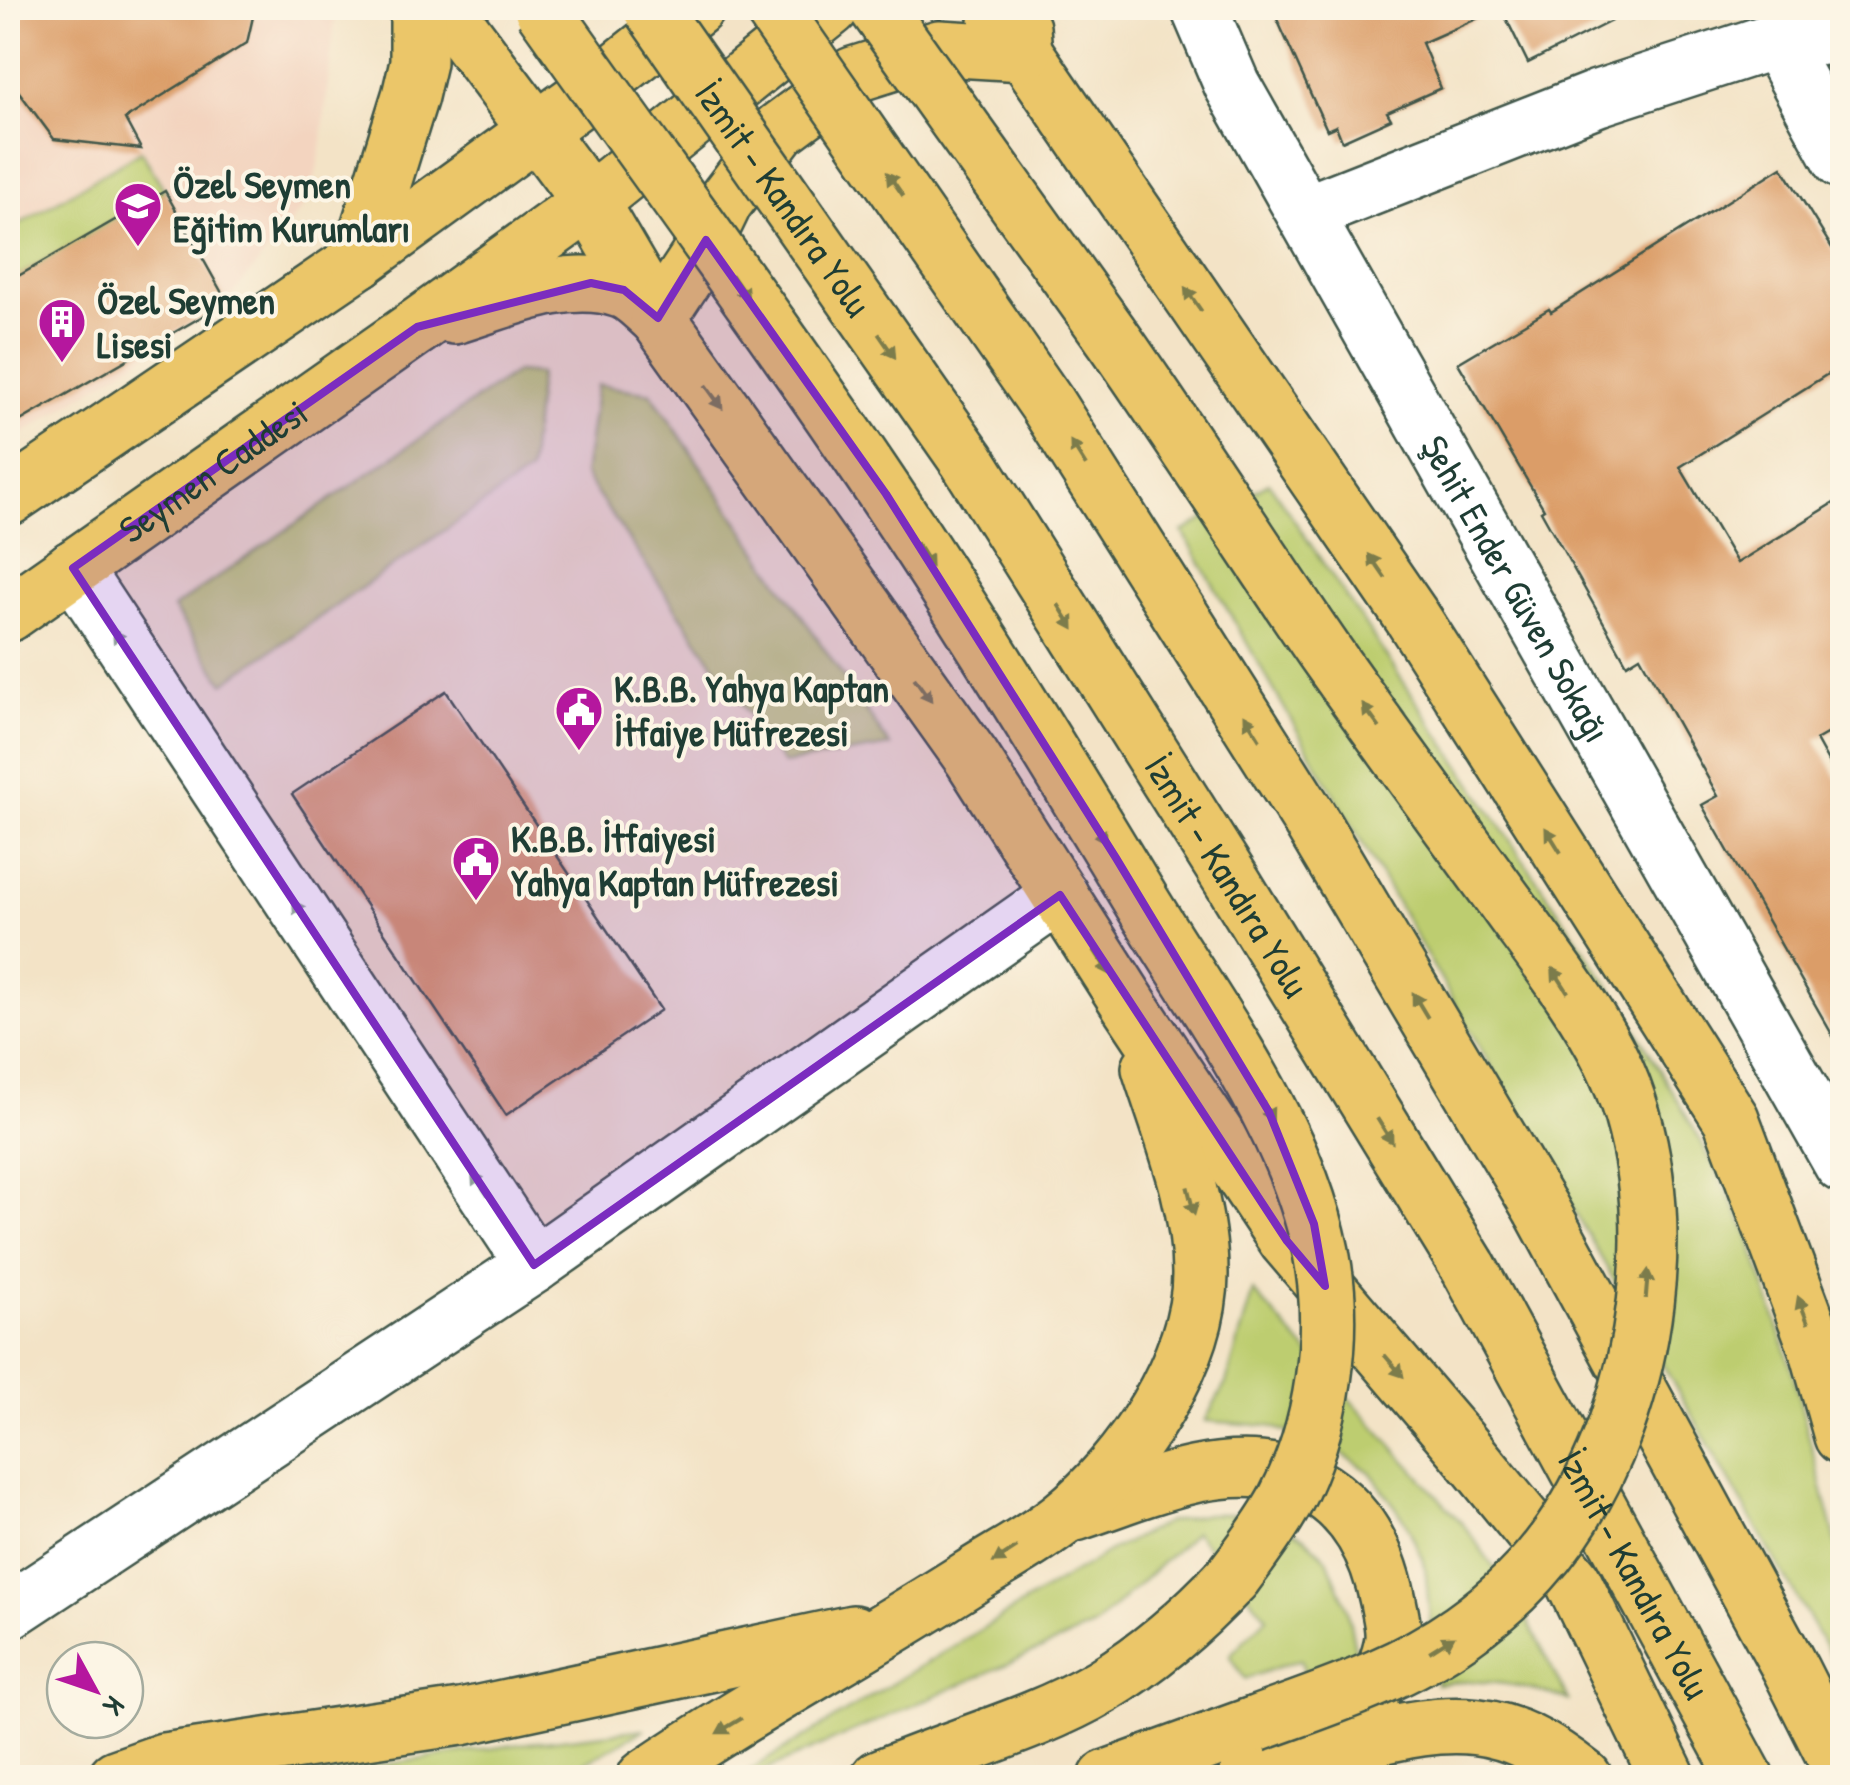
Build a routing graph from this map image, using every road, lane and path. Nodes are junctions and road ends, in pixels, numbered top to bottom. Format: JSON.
{"nodes":[{"id":1,"x":418,"y":8,"type":"edge"},
{"id":2,"x":444,"y":8,"type":"edge"},
{"id":3,"x":542,"y":8,"type":"edge"},
{"id":4,"x":651,"y":8,"type":"edge"},
{"id":5,"x":696,"y":8,"type":"edge"},
{"id":6,"x":772,"y":8,"type":"edge"},
{"id":7,"x":831,"y":8,"type":"edge"},
{"id":8,"x":877,"y":8,"type":"edge"},
{"id":9,"x":994,"y":8,"type":"edge"},
{"id":10,"x":1199,"y":8,"type":"edge"},
{"id":11,"x":1022,"y":30,"type":"edge"},
{"id":12,"x":1842,"y":36,"type":"edge"},
{"id":13,"x":1776,"y":40,"type":"junction"},
{"id":14,"x":537,"y":129,"type":"junction"},
{"id":15,"x":1842,"y":161,"type":"edge"},
{"id":16,"x":590,"y":202,"type":"junction"},
{"id":17,"x":1306,"y":213,"type":"junction"},
{"id":18,"x":360,"y":260,"type":"junction"},
{"id":19,"x":658,"y":318,"type":"junction"},
{"id":20,"x":417,"y":327,"type":"junction"},
{"id":21,"x":8,"y":498,"type":"edge"},
{"id":22,"x":73,"y":568,"type":"junction"},
{"id":23,"x":8,"y":614,"type":"edge"},
{"id":24,"x":1060,"y":896,"type":"junction"},
{"id":25,"x":1131,"y":1008,"type":"junction"},
{"id":26,"x":1842,"y":1164,"type":"edge"},
{"id":27,"x":534,"y":1265,"type":"junction"},
{"id":28,"x":1842,"y":1436,"type":"edge"},
{"id":29,"x":1064,"y":1517,"type":"junction"},
{"id":30,"x":8,"y":1612,"type":"edge"},
{"id":31,"x":900,"y":1622,"type":"junction"},
{"id":32,"x":1263,"y":1754,"type":"edge"},
{"id":33,"x":1842,"y":1771,"type":"edge"},
{"id":34,"x":116,"y":1778,"type":"edge"},
{"id":35,"x":645,"y":1778,"type":"edge"},
{"id":36,"x":880,"y":1778,"type":"edge"},
{"id":37,"x":1107,"y":1778,"type":"edge"},
{"id":38,"x":1584,"y":1778,"type":"edge"},
{"id":39,"x":1668,"y":1778,"type":"edge"},
{"id":40,"x":1746,"y":1778,"type":"edge"}],
"edges":[{"from":1,"to":18,"type":"main road"},
{"from":2,"to":14,"type":"main road"},
{"from":3,"to":36,"type":"main road","one_way":true,"bridge":true},
{"from":4,"to":40,"type":"main road","name":"İzmit - Kandıra Yolu","one_way":true,"bridge":true},
{"from":5,"to":14,"type":"main road"},
{"from":33,"to":6,"type":"main road","one_way":true,"bridge":true},
{"from":7,"to":16,"type":"main road","name":"Seymen Caddesi"},
{"from":32,"to":8,"type":"main road","one_way":true,"bridge":true},
{"from":9,"to":11,"type":"main road"},
{"from":10,"to":17,"type":"street","name":"Şehit Ender Güven Sokağı"},
{"from":11,"to":19,"type":"main road"},
{"from":28,"to":11,"type":"main road","one_way":true},
{"from":12,"to":13,"type":"street"},
{"from":13,"to":15,"type":"street"},
{"from":13,"to":17,"type":"street"},
{"from":14,"to":16,"type":"main road"},
{"from":14,"to":18,"type":"main road"},
{"from":16,"to":19,"type":"main road"},
{"from":16,"to":20,"type":"main road","name":"Seymen Caddesi"},
{"from":17,"to":26,"type":"street","name":"Şehit Ender Güven Sokağı"},
{"from":18,"to":21,"type":"main road"},
{"from":19,"to":20,"type":"main road"},
{"from":19,"to":24,"type":"main road","one_way":true},
{"from":20,"to":22,"type":"main road","name":"Seymen Caddesi"},
{"from":22,"to":23,"type":"main road","name":"Seymen Caddesi"},
{"from":27,"to":22,"type":"street","one_way":true},
{"from":24,"to":25,"type":"main road","one_way":true},
{"from":24,"to":27,"type":"street"},
{"from":25,"to":29,"type":"main road","one_way":true},
{"from":25,"to":39,"type":"main road","one_way":true},
{"from":27,"to":30,"type":"street"},
{"from":29,"to":31,"type":"main road","one_way":true},
{"from":29,"to":32,"type":"main road"},
{"from":31,"to":34,"type":"main road"},
{"from":31,"to":35,"type":"main road","one_way":true},
{"from":32,"to":37,"type":"main road"},
{"from":32,"to":38,"type":"main road"}]}
